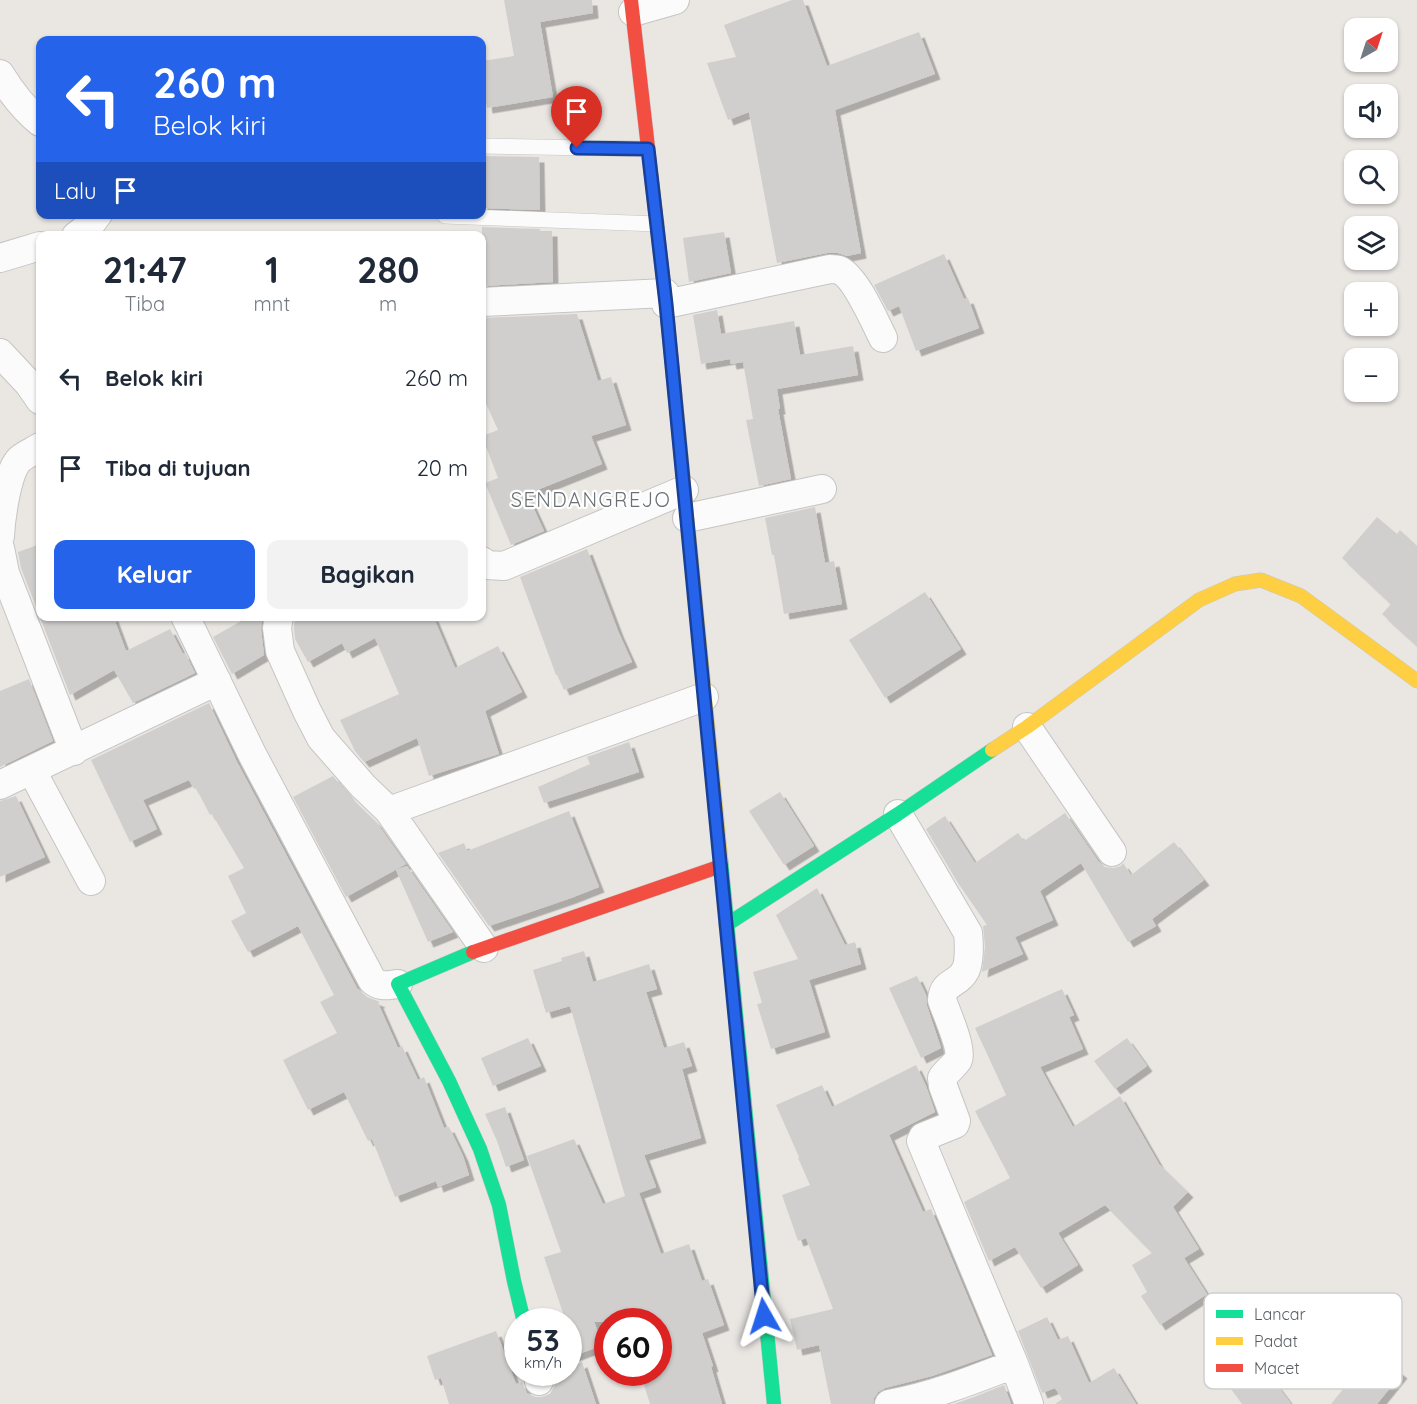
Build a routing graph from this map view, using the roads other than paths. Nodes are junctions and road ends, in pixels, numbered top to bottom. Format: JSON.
{"nodes":[{"id":1,"x":675,"y":0,"type":"edge"},
{"id":2,"x":632,"y":6,"type":"edge"},
{"id":3,"x":0,"y":74,"type":"edge"},
{"id":4,"x":36,"y":118,"type":"edge"},
{"id":5,"x":486,"y":146,"type":"edge"},
{"id":6,"x":648,"y":149,"type":"junction"},
{"id":7,"x":486,"y":218,"type":"edge"},
{"id":8,"x":94,"y":219,"type":"edge"},
{"id":9,"x":657,"y":224,"type":"junction"},
{"id":10,"x":82,"y":231,"type":"edge"},
{"id":11,"x":36,"y":247,"type":"edge"},
{"id":12,"x":0,"y":258,"type":"edge"},
{"id":13,"x":666,"y":298,"type":"junction"},
{"id":14,"x":486,"y":302,"type":"edge"},
{"id":15,"x":883,"y":338,"type":"dead end"},
{"id":16,"x":0,"y":353,"type":"edge"},
{"id":17,"x":36,"y":394,"type":"edge"},
{"id":18,"x":36,"y":449,"type":"edge"},
{"id":19,"x":822,"y":489,"type":"dead end"},
{"id":20,"x":686,"y":504,"type":"junction"},
{"id":21,"x":0,"y":536,"type":"edge"},
{"id":22,"x":0,"y":548,"type":"edge"},
{"id":23,"x":486,"y":564,"type":"edge"},
{"id":24,"x":187,"y":621,"type":"edge"},
{"id":25,"x":278,"y":621,"type":"edge"},
{"id":26,"x":217,"y":681,"type":"junction"},
{"id":27,"x":1417,"y":681,"type":"edge"},
{"id":28,"x":704,"y":697,"type":"junction"},
{"id":29,"x":1027,"y":727,"type":"junction"},
{"id":30,"x":74,"y":751,"type":"junction"},
{"id":31,"x":32,"y":771,"type":"junction"},
{"id":32,"x":0,"y":785,"type":"edge"},
{"id":33,"x":388,"y":811,"type":"junction"},
{"id":34,"x":898,"y":814,"type":"junction"},
{"id":35,"x":1112,"y":852,"type":"dead end"},
{"id":36,"x":721,"y":866,"type":"junction"},
{"id":37,"x":91,"y":881,"type":"dead end"},
{"id":38,"x":726,"y":926,"type":"junction"},
{"id":39,"x":484,"y":948,"type":"junction"},
{"id":40,"x":398,"y":984,"type":"junction"},
{"id":41,"x":521,"y":1308,"type":"edge"},
{"id":42,"x":1014,"y":1364,"type":"junction"},
{"id":43,"x":774,"y":1404,"type":"edge"},
{"id":44,"x":889,"y":1404,"type":"edge"},
{"id":45,"x":1029,"y":1404,"type":"edge"}],
"edges":[{"from":1,"to":2,"type":"street"},
{"from":2,"to":6,"type":"street"},
{"from":3,"to":4,"type":"street"},
{"from":5,"to":6,"type":"lane"},
{"from":6,"to":9,"type":"street"},
{"from":7,"to":9,"type":"lane"},
{"from":8,"to":10,"type":"street"},
{"from":9,"to":13,"type":"street"},
{"from":11,"to":12,"type":"street"},
{"from":13,"to":14,"type":"street"},
{"from":13,"to":15,"type":"street"},
{"from":13,"to":20,"type":"street"},
{"from":16,"to":17,"type":"street"},
{"from":18,"to":21,"type":"street"},
{"from":19,"to":20,"type":"street"},
{"from":20,"to":23,"type":"street"},
{"from":20,"to":28,"type":"street"},
{"from":22,"to":30,"type":"street"},
{"from":24,"to":26,"type":"street"},
{"from":25,"to":33,"type":"street"},
{"from":26,"to":30,"type":"street"},
{"from":26,"to":40,"type":"street"},
{"from":27,"to":29,"type":"street"},
{"from":28,"to":33,"type":"street"},
{"from":28,"to":36,"type":"street"},
{"from":29,"to":34,"type":"street"},
{"from":29,"to":35,"type":"street"},
{"from":30,"to":31,"type":"street"},
{"from":31,"to":32,"type":"street"},
{"from":31,"to":37,"type":"street"},
{"from":33,"to":39,"type":"street"},
{"from":34,"to":38,"type":"street"},
{"from":34,"to":42,"type":"street"},
{"from":36,"to":38,"type":"street"},
{"from":36,"to":39,"type":"street"},
{"from":38,"to":43,"type":"street"},
{"from":39,"to":40,"type":"street"},
{"from":40,"to":41,"type":"street"},
{"from":42,"to":44,"type":"street"},
{"from":42,"to":45,"type":"street"}]}
